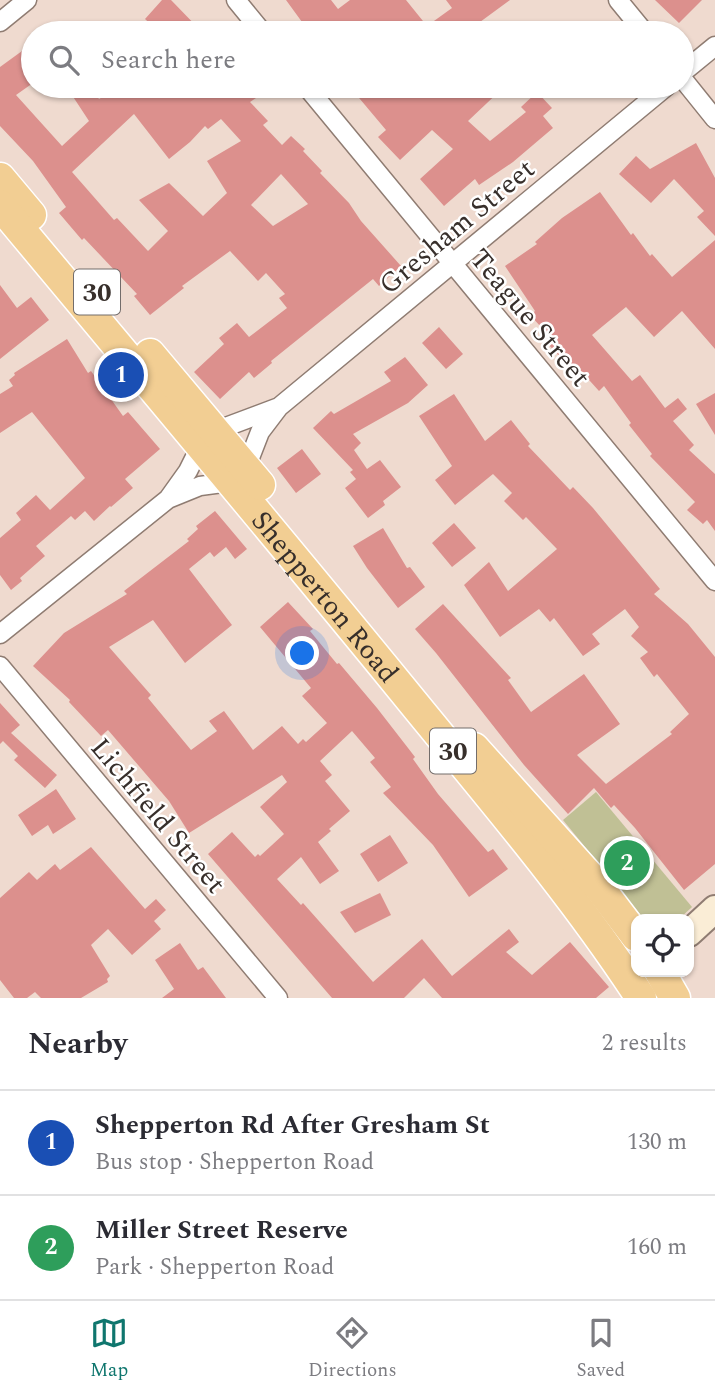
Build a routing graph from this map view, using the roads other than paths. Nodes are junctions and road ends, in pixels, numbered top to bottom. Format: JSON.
{"nodes":[{"id":1,"x":27,"y":0,"type":"edge"},
{"id":2,"x":236,"y":0,"type":"edge"},
{"id":3,"x":618,"y":0,"type":"edge"},
{"id":4,"x":253,"y":21,"type":"edge"},
{"id":5,"x":635,"y":21,"type":"edge"},
{"id":6,"x":0,"y":22,"type":"edge"},
{"id":7,"x":715,"y":46,"type":"edge"},
{"id":8,"x":694,"y":65,"type":"edge"},
{"id":9,"x":694,"y":92,"type":"edge"},
{"id":10,"x":316,"y":98,"type":"edge"},
{"id":11,"x":652,"y":98,"type":"edge"},
{"id":12,"x":715,"y":119,"type":"edge"},
{"id":13,"x":0,"y":178,"type":"edge"},
{"id":14,"x":0,"y":205,"type":"edge"},
{"id":15,"x":452,"y":263,"type":"junction"},
{"id":16,"x":279,"y":407,"type":"junction"},
{"id":17,"x":208,"y":439,"type":"junction"},
{"id":18,"x":238,"y":475,"type":"junction"},
{"id":19,"x":168,"y":499,"type":"junction"},
{"id":20,"x":715,"y":581,"type":"edge"},
{"id":21,"x":0,"y":634,"type":"edge"},
{"id":22,"x":0,"y":666,"type":"edge"},
{"id":23,"x":715,"y":909,"type":"edge"},
{"id":24,"x":694,"y":928,"type":"edge"},
{"id":25,"x":631,"y":929,"type":"edge"},
{"id":26,"x":663,"y":977,"type":"edge"},
{"id":27,"x":639,"y":990,"type":"edge"},
{"id":28,"x":278,"y":998,"type":"edge"},
{"id":29,"x":675,"y":998,"type":"edge"}],
"edges":[{"from":1,"to":6,"type":"street"},
{"from":2,"to":4,"type":"street"},
{"from":3,"to":5,"type":"street"},
{"from":7,"to":8,"type":"street"},
{"from":9,"to":12,"type":"street"},
{"from":10,"to":15,"type":"street","name":"Teague Street"},
{"from":11,"to":15,"type":"street","name":"Gresham Street"},
{"from":13,"to":17,"type":"highway","name":"Shepperton Road","number":"30"},
{"from":14,"to":17,"type":"highway","name":"Shepperton Road","number":"30"},
{"from":15,"to":16,"type":"street","name":"Gresham Street"},
{"from":15,"to":20,"type":"street","name":"Teague Street"},
{"from":16,"to":17,"type":"street","name":"Gresham Street"},
{"from":16,"to":18,"type":"street","name":"Gresham Street"},
{"from":17,"to":18,"type":"highway","name":"Shepperton Road","number":"30"},
{"from":17,"to":19,"type":"street"},
{"from":18,"to":19,"type":"street"},
{"from":18,"to":25,"type":"highway","name":"Shepperton Road","number":"30"},
{"from":18,"to":27,"type":"highway","name":"Shepperton Road","number":"30"},
{"from":19,"to":21,"type":"street"},
{"from":22,"to":28,"type":"street","name":"Lichfield Street"},
{"from":23,"to":24,"type":"main road"},
{"from":26,"to":29,"type":"highway"}]}
